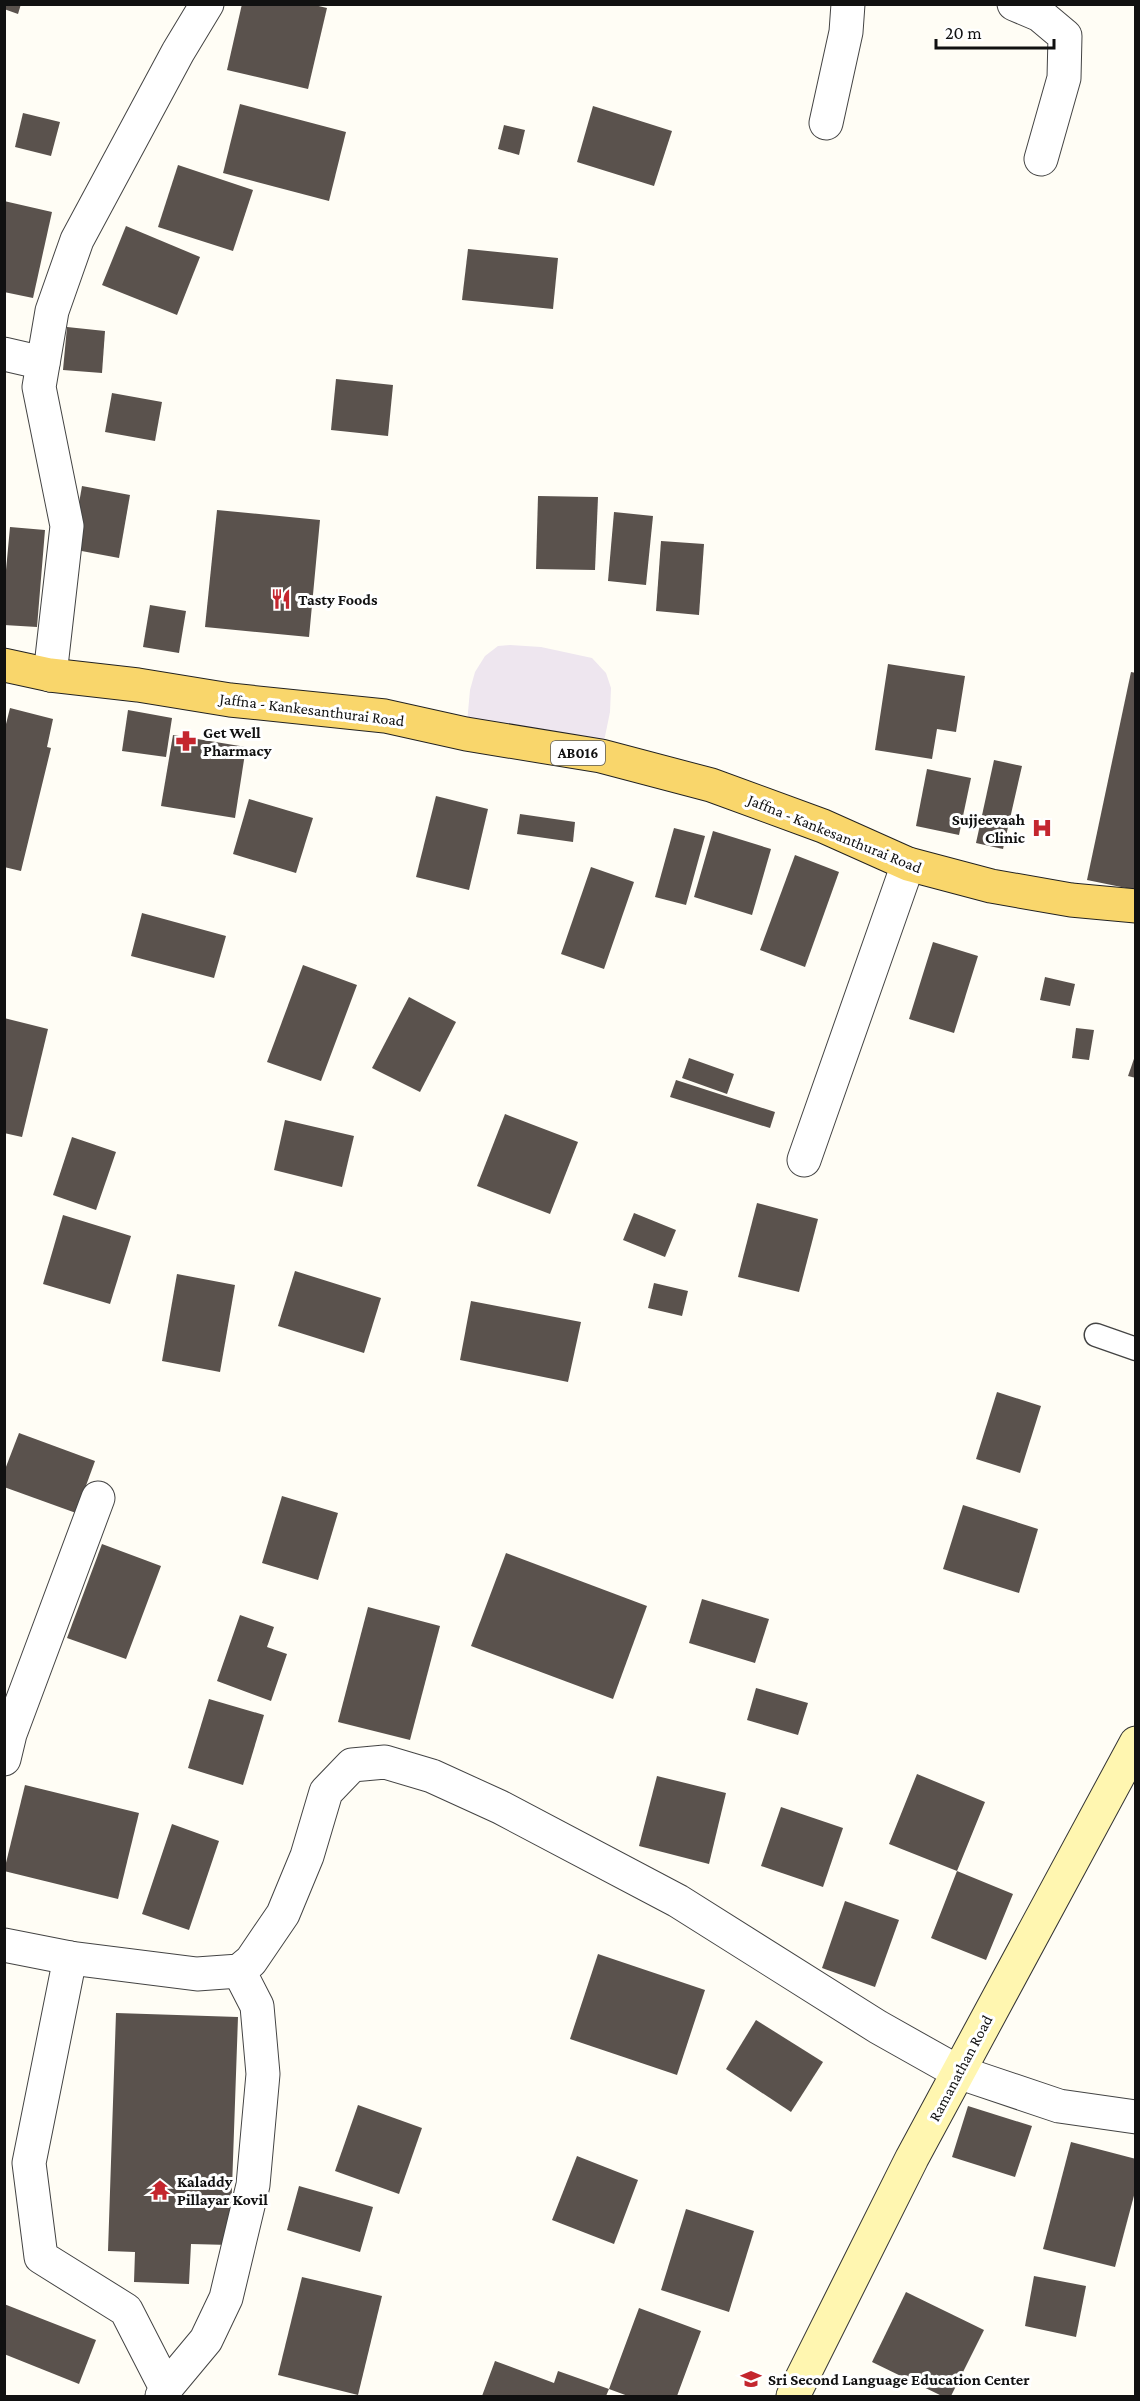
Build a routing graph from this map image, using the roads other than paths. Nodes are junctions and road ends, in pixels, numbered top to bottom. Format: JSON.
{"nodes":[{"id":1,"x":848,"y":4,"type":"edge"},
{"id":2,"x":1014,"y":4,"type":"edge"},
{"id":3,"x":202,"y":6,"type":"edge"},
{"id":4,"x":826,"y":123,"type":"dead end"},
{"id":5,"x":1041,"y":159,"type":"dead end"},
{"id":6,"x":4,"y":354,"type":"edge"},
{"id":7,"x":43,"y":363,"type":"junction"},
{"id":8,"x":4,"y":665,"type":"edge"},
{"id":9,"x":50,"y":675,"type":"junction"},
{"id":10,"x":908,"y":864,"type":"junction"},
{"id":11,"x":1136,"y":906,"type":"edge"},
{"id":12,"x":804,"y":1160,"type":"dead end"},
{"id":13,"x":1096,"y":1335,"type":"dead end"},
{"id":14,"x":1136,"y":1349,"type":"edge"},
{"id":15,"x":98,"y":1498,"type":"dead end"},
{"id":16,"x":1136,"y":1743,"type":"edge"},
{"id":17,"x":4,"y":1759,"type":"edge"},
{"id":18,"x":4,"y":1945,"type":"edge"},
{"id":19,"x":70,"y":1959,"type":"junction"},
{"id":20,"x":239,"y":1971,"type":"junction"},
{"id":21,"x":958,"y":2072,"type":"junction"},
{"id":22,"x":1136,"y":2117,"type":"edge"},
{"id":23,"x":164,"y":2392,"type":"edge"},
{"id":24,"x":793,"y":2397,"type":"edge"}],
"edges":[{"from":1,"to":4,"type":"street"},
{"from":2,"to":5,"type":"street"},
{"from":3,"to":7,"type":"street"},
{"from":6,"to":7,"type":"street"},
{"from":7,"to":9,"type":"street"},
{"from":8,"to":9,"type":"main road","name":"Jaffna - Kankesanthurai Road","number":"AB016"},
{"from":9,"to":10,"type":"main road","name":"Jaffna - Kankesanthurai Road","number":"AB016"},
{"from":10,"to":11,"type":"main road","name":"Jaffna - Kankesanthurai Road","number":"AB016"},
{"from":10,"to":12,"type":"street"},
{"from":13,"to":14,"type":"lane"},
{"from":15,"to":17,"type":"street"},
{"from":16,"to":21,"type":"main road","name":"Ramanathan Road"},
{"from":18,"to":19,"type":"street"},
{"from":19,"to":20,"type":"street"},
{"from":19,"to":23,"type":"street"},
{"from":20,"to":21,"type":"street"},
{"from":20,"to":23,"type":"street"},
{"from":21,"to":22,"type":"street"},
{"from":21,"to":24,"type":"main road","name":"Ramanathan Road"}]}
